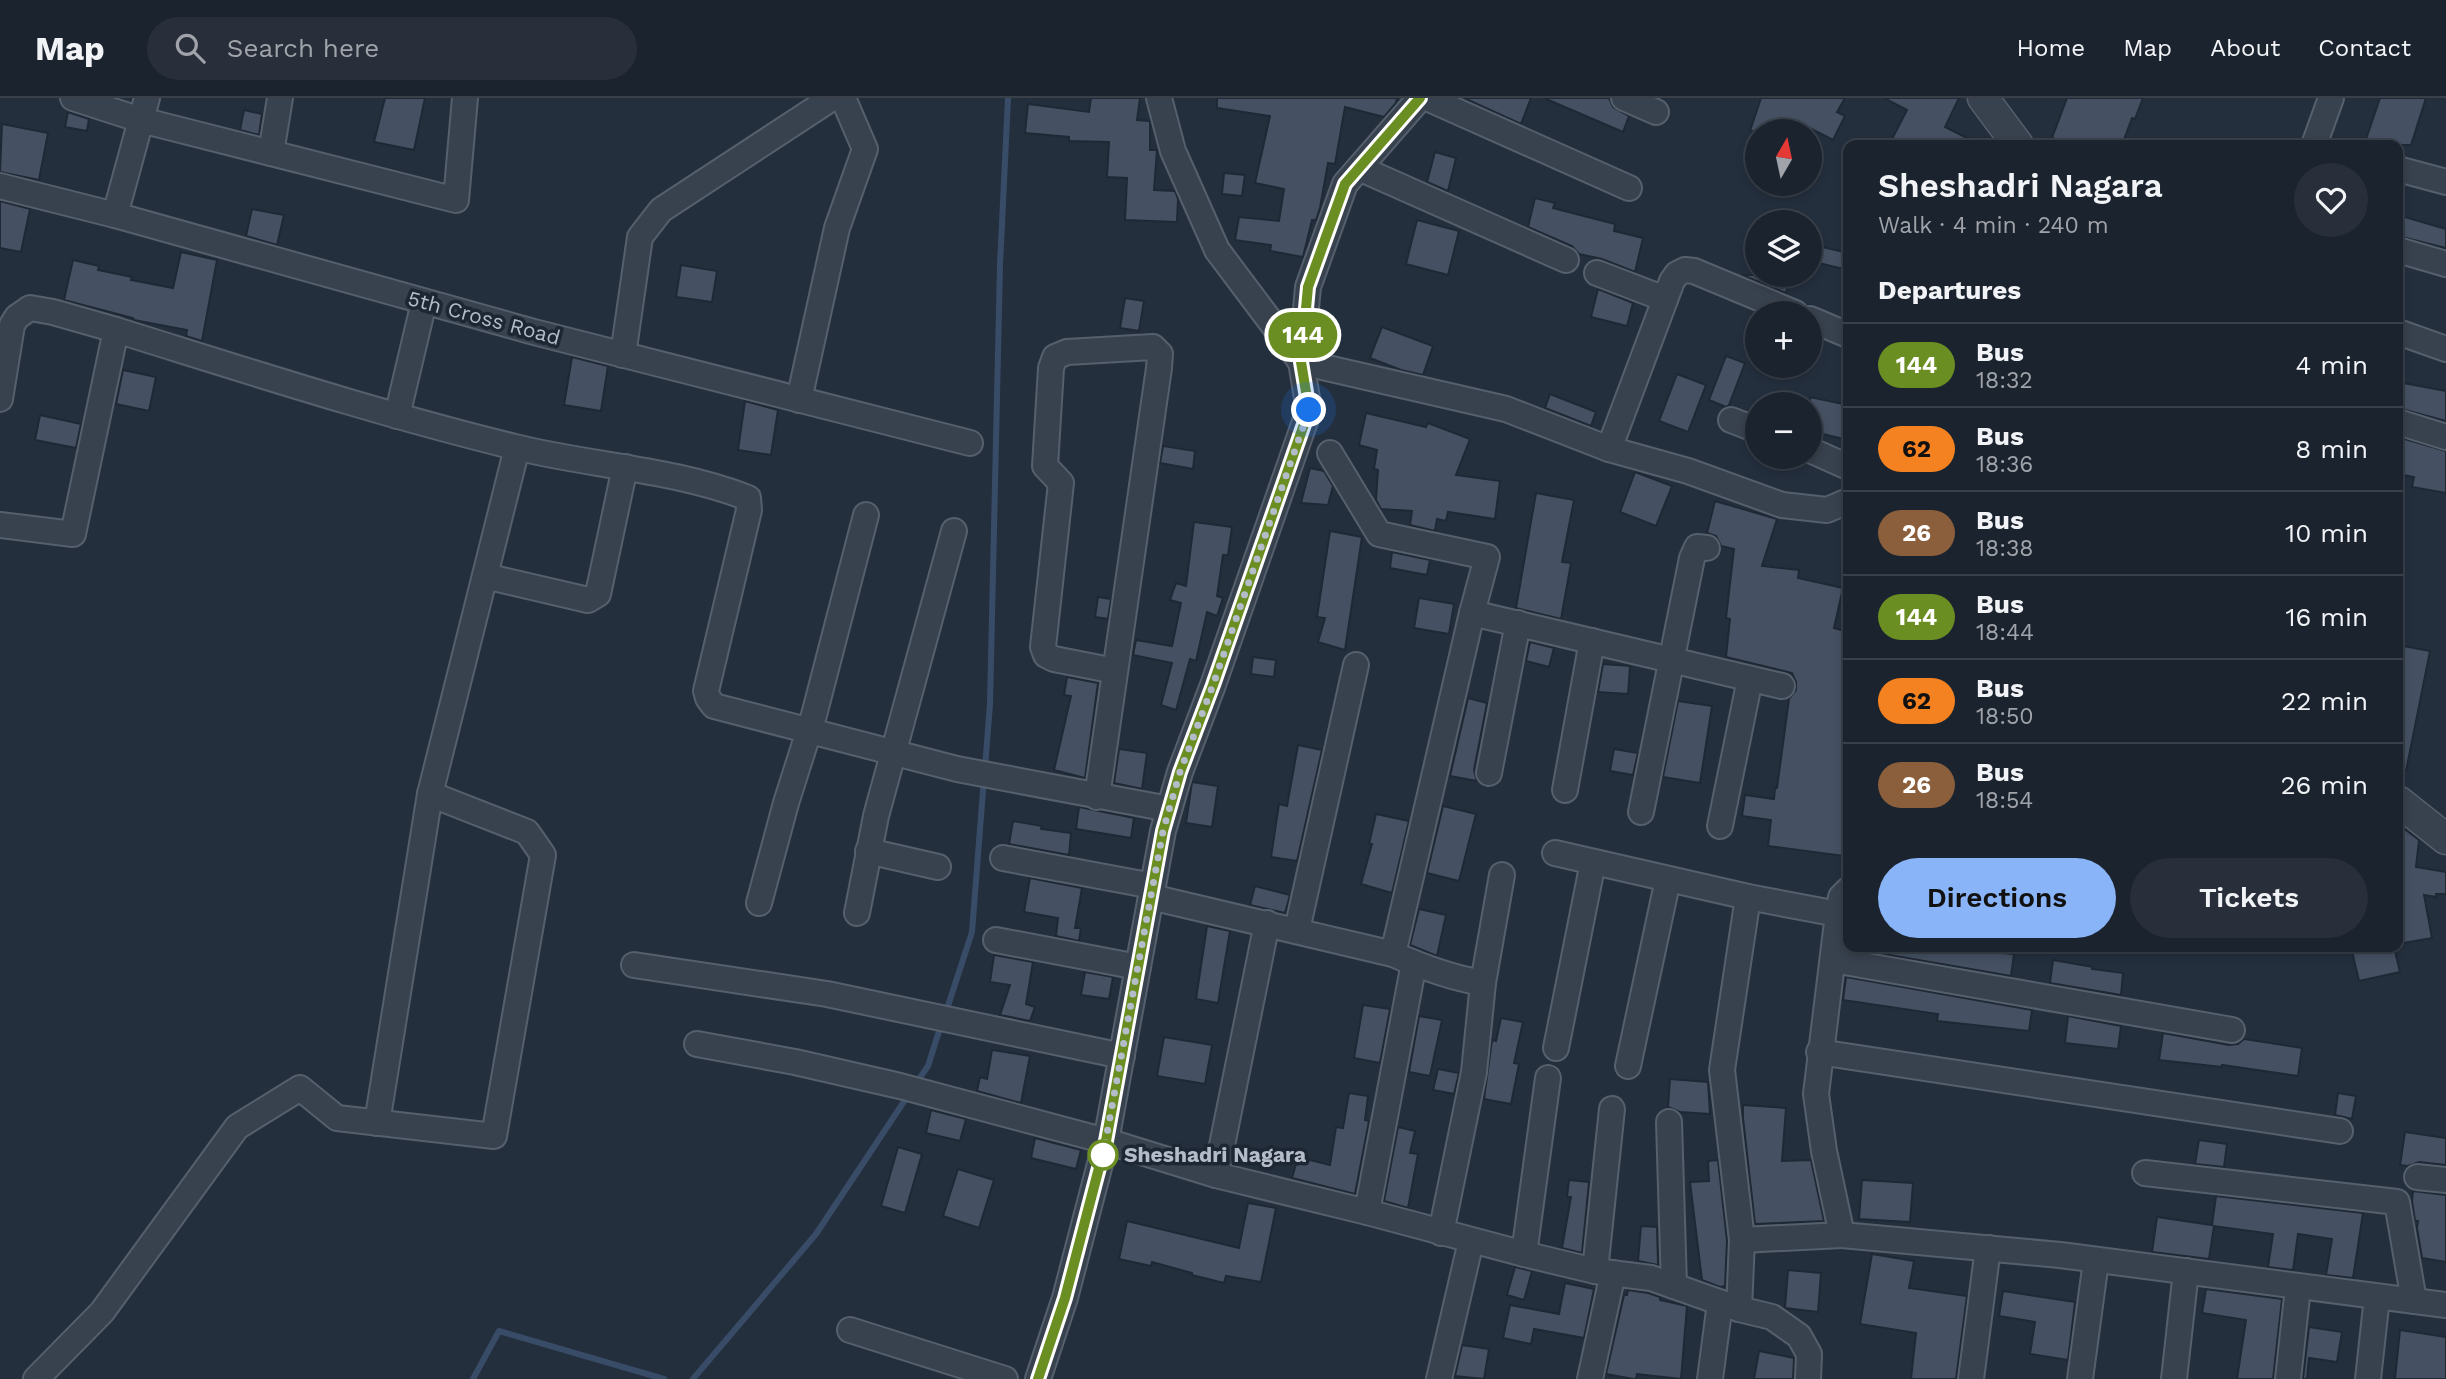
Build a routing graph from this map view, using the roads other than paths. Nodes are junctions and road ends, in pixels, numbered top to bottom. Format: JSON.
{"nodes":[{"id":1,"x":73,"y":98,"type":"edge"},
{"id":2,"x":280,"y":98,"type":"edge"},
{"id":3,"x":465,"y":98,"type":"edge"},
{"id":4,"x":832,"y":98,"type":"edge"},
{"id":5,"x":843,"y":98,"type":"edge"},
{"id":6,"x":1159,"y":98,"type":"edge"},
{"id":7,"x":1420,"y":98,"type":"edge"},
{"id":8,"x":1427,"y":98,"type":"edge"},
{"id":9,"x":1625,"y":98,"type":"edge"},
{"id":10,"x":1983,"y":98,"type":"edge"},
{"id":11,"x":2331,"y":98,"type":"edge"},
{"id":12,"x":144,"y":109,"type":"edge"},
{"id":13,"x":1656,"y":112,"type":"dead end"},
{"id":14,"x":2014,"y":140,"type":"edge"},
{"id":15,"x":2316,"y":140,"type":"edge"},
{"id":16,"x":271,"y":153,"type":"junction"},
{"id":17,"x":1359,"y":168,"type":"junction"},
{"id":18,"x":2403,"y":170,"type":"edge"},
{"id":19,"x":2446,"y":183,"type":"edge"},
{"id":20,"x":0,"y":187,"type":"edge"},
{"id":21,"x":1629,"y":188,"type":"dead end"},
{"id":22,"x":115,"y":215,"type":"junction"},
{"id":23,"x":2403,"y":251,"type":"edge"},
{"id":24,"x":1566,"y":260,"type":"dead end"},
{"id":25,"x":2446,"y":264,"type":"edge"},
{"id":26,"x":1597,"y":273,"type":"dead end"},
{"id":27,"x":1665,"y":299,"type":"junction"},
{"id":28,"x":1766,"y":301,"type":"edge"},
{"id":29,"x":424,"y":302,"type":"junction"},
{"id":30,"x":1822,"y":324,"type":"edge"},
{"id":31,"x":116,"y":330,"type":"junction"},
{"id":32,"x":1843,"y":333,"type":"edge"},
{"id":33,"x":2403,"y":334,"type":"edge"},
{"id":34,"x":2446,"y":349,"type":"edge"},
{"id":35,"x":623,"y":355,"type":"junction"},
{"id":36,"x":1301,"y":362,"type":"junction"},
{"id":37,"x":0,"y":397,"type":"edge"},
{"id":38,"x":799,"y":400,"type":"junction"},
{"id":39,"x":397,"y":416,"type":"junction"},
{"id":40,"x":1731,"y":419,"type":"dead end"},
{"id":41,"x":2403,"y":424,"type":"edge"},
{"id":42,"x":1745,"y":425,"type":"edge"},
{"id":43,"x":2446,"y":437,"type":"edge"},
{"id":44,"x":970,"y":443,"type":"dead end"},
{"id":45,"x":517,"y":448,"type":"junction"},
{"id":46,"x":1609,"y":449,"type":"junction"},
{"id":47,"x":1329,"y":453,"type":"dead end"},
{"id":48,"x":1822,"y":455,"type":"edge"},
{"id":49,"x":1843,"y":465,"type":"edge"},
{"id":50,"x":625,"y":467,"type":"junction"},
{"id":51,"x":1843,"y":503,"type":"edge"},
{"id":52,"x":866,"y":515,"type":"dead end"},
{"id":53,"x":0,"y":525,"type":"edge"},
{"id":54,"x":954,"y":531,"type":"dead end"},
{"id":55,"x":1707,"y":548,"type":"dead end"},
{"id":56,"x":485,"y":576,"type":"junction"},
{"id":57,"x":1472,"y":613,"type":"junction"},
{"id":58,"x":1518,"y":623,"type":"junction"},
{"id":59,"x":1592,"y":641,"type":"junction"},
{"id":60,"x":1670,"y":661,"type":"junction"},
{"id":61,"x":1356,"y":665,"type":"dead end"},
{"id":62,"x":1115,"y":671,"type":"junction"},
{"id":63,"x":1750,"y":679,"type":"junction"},
{"id":64,"x":1782,"y":686,"type":"dead end"},
{"id":65,"x":808,"y":729,"type":"junction"},
{"id":66,"x":894,"y":754,"type":"junction"},
{"id":67,"x":1489,"y":773,"type":"dead end"},
{"id":68,"x":1565,"y":790,"type":"dead end"},
{"id":69,"x":430,"y":794,"type":"junction"},
{"id":70,"x":1097,"y":797,"type":"junction"},
{"id":71,"x":2403,"y":804,"type":"edge"},
{"id":72,"x":1169,"y":810,"type":"junction"},
{"id":73,"x":1641,"y":812,"type":"dead end"},
{"id":74,"x":1720,"y":826,"type":"dead end"},
{"id":75,"x":2446,"y":839,"type":"edge"},
{"id":76,"x":869,"y":851,"type":"junction"},
{"id":77,"x":1555,"y":853,"type":"dead end"},
{"id":78,"x":1003,"y":858,"type":"dead end"},
{"id":79,"x":1593,"y":862,"type":"junction"},
{"id":80,"x":938,"y":867,"type":"dead end"},
{"id":81,"x":1502,"y":875,"type":"dead end"},
{"id":82,"x":1668,"y":879,"type":"junction"},
{"id":83,"x":1152,"y":891,"type":"junction"},
{"id":84,"x":1843,"y":895,"type":"edge"},
{"id":85,"x":1748,"y":897,"type":"junction"},
{"id":86,"x":759,"y":902,"type":"dead end"},
{"id":87,"x":857,"y":913,"type":"dead end"},
{"id":88,"x":1838,"y":914,"type":"junction"},
{"id":89,"x":1267,"y":923,"type":"junction"},
{"id":90,"x":1297,"y":930,"type":"junction"},
{"id":91,"x":996,"y":940,"type":"dead end"},
{"id":92,"x":1404,"y":959,"type":"junction"},
{"id":93,"x":1833,"y":960,"type":"junction"},
{"id":94,"x":634,"y":965,"type":"dead end"},
{"id":95,"x":1138,"y":967,"type":"junction"},
{"id":96,"x":1483,"y":983,"type":"junction"},
{"id":97,"x":2232,"y":1031,"type":"dead end"},
{"id":98,"x":697,"y":1044,"type":"dead end"},
{"id":99,"x":1556,"y":1048,"type":"dead end"},
{"id":100,"x":1819,"y":1052,"type":"junction"},
{"id":101,"x":1122,"y":1056,"type":"junction"},
{"id":102,"x":1628,"y":1066,"type":"dead end"},
{"id":103,"x":1548,"y":1078,"type":"dead end"},
{"id":104,"x":1612,"y":1109,"type":"dead end"},
{"id":105,"x":1669,"y":1122,"type":"dead end"},
{"id":106,"x":377,"y":1123,"type":"junction"},
{"id":107,"x":2340,"y":1131,"type":"dead end"},
{"id":108,"x":1106,"y":1141,"type":"junction"},
{"id":109,"x":2145,"y":1173,"type":"dead end"},
{"id":110,"x":1216,"y":1175,"type":"junction"},
{"id":111,"x":2417,"y":1177,"type":"dead end"},
{"id":112,"x":2446,"y":1180,"type":"edge"},
{"id":113,"x":1367,"y":1212,"type":"junction"},
{"id":114,"x":1441,"y":1233,"type":"junction"},
{"id":115,"x":1842,"y":1235,"type":"junction"},
{"id":116,"x":1742,"y":1240,"type":"junction"},
{"id":117,"x":1471,"y":1241,"type":"junction"},
{"id":118,"x":1988,"y":1248,"type":"junction"},
{"id":119,"x":1524,"y":1254,"type":"junction"},
{"id":120,"x":2096,"y":1261,"type":"junction"},
{"id":121,"x":1604,"y":1272,"type":"junction"},
{"id":122,"x":2186,"y":1272,"type":"junction"},
{"id":123,"x":1674,"y":1286,"type":"junction"},
{"id":124,"x":2298,"y":1287,"type":"junction"},
{"id":125,"x":2377,"y":1297,"type":"junction"},
{"id":126,"x":2414,"y":1301,"type":"junction"},
{"id":127,"x":2446,"y":1305,"type":"edge"},
{"id":128,"x":1730,"y":1306,"type":"junction"},
{"id":129,"x":850,"y":1330,"type":"dead end"},
{"id":130,"x":36,"y":1379,"type":"edge"},
{"id":131,"x":1005,"y":1379,"type":"edge"},
{"id":132,"x":1038,"y":1379,"type":"edge"},
{"id":133,"x":1439,"y":1379,"type":"edge"},
{"id":134,"x":1590,"y":1379,"type":"edge"},
{"id":135,"x":1710,"y":1379,"type":"edge"},
{"id":136,"x":1808,"y":1379,"type":"edge"},
{"id":137,"x":1970,"y":1379,"type":"edge"},
{"id":138,"x":2080,"y":1379,"type":"edge"},
{"id":139,"x":2174,"y":1379,"type":"edge"},
{"id":140,"x":2288,"y":1379,"type":"edge"},
{"id":141,"x":2368,"y":1379,"type":"edge"}],
"edges":[{"from":1,"to":12,"type":"street"},
{"from":2,"to":16,"type":"street"},
{"from":3,"to":16,"type":"street"},
{"from":4,"to":35,"type":"street"},
{"from":5,"to":38,"type":"street"},
{"from":6,"to":36,"type":"street"},
{"from":7,"to":17,"type":"street"},
{"from":8,"to":21,"type":"street"},
{"from":9,"to":13,"type":"street"},
{"from":10,"to":14,"type":"street"},
{"from":11,"to":15,"type":"street"},
{"from":12,"to":16,"type":"street"},
{"from":12,"to":22,"type":"street"},
{"from":17,"to":24,"type":"street"},
{"from":17,"to":36,"type":"street"},
{"from":18,"to":19,"type":"street"},
{"from":20,"to":22,"type":"street","name":"5th Cross Road"},
{"from":22,"to":29,"type":"street","name":"5th Cross Road"},
{"from":23,"to":25,"type":"street"},
{"from":26,"to":27,"type":"street"},
{"from":27,"to":28,"type":"street"},
{"from":27,"to":46,"type":"street"},
{"from":29,"to":35,"type":"street","name":"5th Cross Road"},
{"from":29,"to":39,"type":"street"},
{"from":30,"to":32,"type":"street"},
{"from":31,"to":37,"type":"street"},
{"from":31,"to":39,"type":"street"},
{"from":31,"to":53,"type":"street"},
{"from":33,"to":34,"type":"street"},
{"from":35,"to":38,"type":"street","name":"5th Cross Road"},
{"from":36,"to":46,"type":"street"},
{"from":36,"to":72,"type":"street"},
{"from":38,"to":44,"type":"street","name":"5th Cross Road"},
{"from":39,"to":45,"type":"street"},
{"from":40,"to":42,"type":"street"},
{"from":41,"to":43,"type":"street"},
{"from":45,"to":50,"type":"street"},
{"from":45,"to":56,"type":"street"},
{"from":46,"to":51,"type":"street"},
{"from":47,"to":57,"type":"street"},
{"from":48,"to":49,"type":"street"},
{"from":50,"to":56,"type":"street"},
{"from":50,"to":65,"type":"street"},
{"from":52,"to":65,"type":"street"},
{"from":54,"to":66,"type":"street"},
{"from":55,"to":60,"type":"street"},
{"from":56,"to":69,"type":"street"},
{"from":57,"to":58,"type":"street"},
{"from":57,"to":92,"type":"street"},
{"from":58,"to":59,"type":"street"},
{"from":58,"to":67,"type":"street"},
{"from":59,"to":60,"type":"street"},
{"from":59,"to":68,"type":"street"},
{"from":60,"to":63,"type":"street"},
{"from":60,"to":73,"type":"street"},
{"from":61,"to":90,"type":"street"},
{"from":62,"to":62,"type":"street"},
{"from":62,"to":70,"type":"street"},
{"from":63,"to":64,"type":"street"},
{"from":63,"to":74,"type":"street"},
{"from":65,"to":66,"type":"street"},
{"from":65,"to":86,"type":"street"},
{"from":66,"to":70,"type":"street"},
{"from":66,"to":76,"type":"street"},
{"from":69,"to":106,"type":"street"},
{"from":69,"to":106,"type":"street"},
{"from":70,"to":72,"type":"street"},
{"from":71,"to":75,"type":"street"},
{"from":72,"to":83,"type":"street"},
{"from":76,"to":80,"type":"street"},
{"from":76,"to":87,"type":"street"},
{"from":77,"to":79,"type":"street"},
{"from":78,"to":83,"type":"street"},
{"from":79,"to":82,"type":"street"},
{"from":79,"to":99,"type":"street"},
{"from":81,"to":96,"type":"street"},
{"from":82,"to":85,"type":"street"},
{"from":82,"to":102,"type":"street"},
{"from":83,"to":89,"type":"street"},
{"from":83,"to":95,"type":"street"},
{"from":84,"to":88,"type":"street"},
{"from":85,"to":88,"type":"street"},
{"from":85,"to":116,"type":"street"},
{"from":88,"to":93,"type":"street"},
{"from":89,"to":90,"type":"street"},
{"from":89,"to":110,"type":"street"},
{"from":90,"to":92,"type":"street"},
{"from":91,"to":95,"type":"street"},
{"from":92,"to":96,"type":"street"},
{"from":92,"to":113,"type":"street"},
{"from":93,"to":97,"type":"street"},
{"from":93,"to":100,"type":"street"},
{"from":94,"to":101,"type":"street"},
{"from":95,"to":101,"type":"street"},
{"from":96,"to":114,"type":"street"},
{"from":98,"to":108,"type":"street"},
{"from":100,"to":107,"type":"street"},
{"from":100,"to":115,"type":"street"},
{"from":101,"to":108,"type":"street"},
{"from":103,"to":119,"type":"street"},
{"from":104,"to":121,"type":"street"},
{"from":105,"to":123,"type":"street"},
{"from":106,"to":130,"type":"street"},
{"from":108,"to":110,"type":"street"},
{"from":108,"to":132,"type":"street"},
{"from":109,"to":126,"type":"street"},
{"from":110,"to":113,"type":"street"},
{"from":111,"to":112,"type":"street"},
{"from":113,"to":114,"type":"street"},
{"from":114,"to":117,"type":"street"},
{"from":115,"to":116,"type":"street"},
{"from":115,"to":118,"type":"street"},
{"from":116,"to":128,"type":"street"},
{"from":117,"to":119,"type":"street"},
{"from":117,"to":133,"type":"street"},
{"from":118,"to":120,"type":"street"},
{"from":118,"to":137,"type":"street"},
{"from":119,"to":121,"type":"street"},
{"from":120,"to":122,"type":"street"},
{"from":120,"to":138,"type":"street"},
{"from":121,"to":123,"type":"street"},
{"from":121,"to":134,"type":"street"},
{"from":122,"to":124,"type":"street"},
{"from":122,"to":139,"type":"street"},
{"from":123,"to":128,"type":"street"},
{"from":124,"to":125,"type":"street"},
{"from":124,"to":140,"type":"street"},
{"from":125,"to":126,"type":"street"},
{"from":125,"to":141,"type":"street"},
{"from":126,"to":127,"type":"street"},
{"from":128,"to":135,"type":"street"},
{"from":128,"to":136,"type":"street"},
{"from":129,"to":131,"type":"street"}]}
